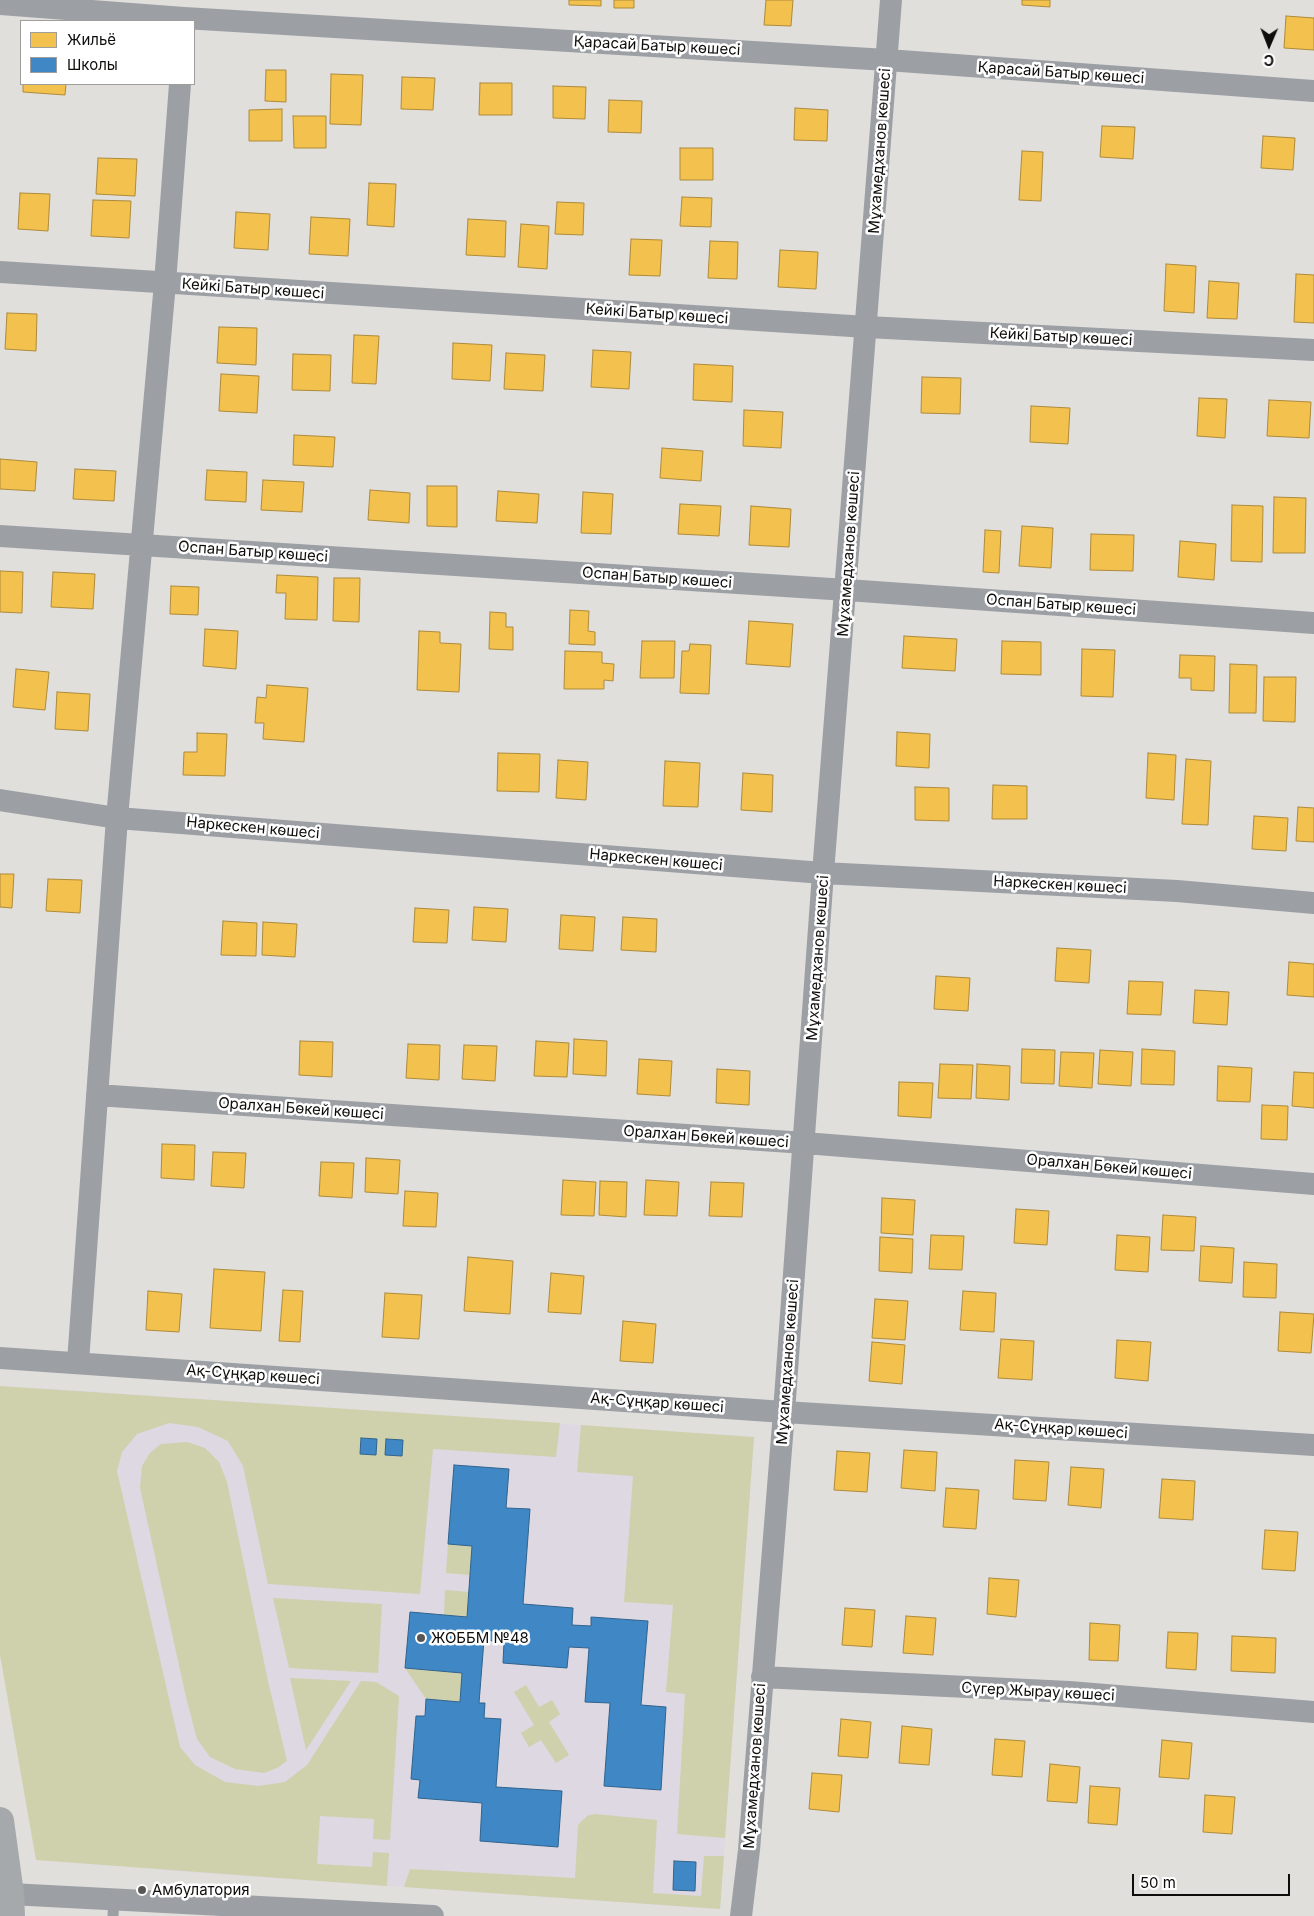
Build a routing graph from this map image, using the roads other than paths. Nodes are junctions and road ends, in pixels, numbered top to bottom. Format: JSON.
{"nodes":[{"id":1,"x":891,"y":0,"type":"edge"},
{"id":2,"x":0,"y":4,"type":"edge"},
{"id":3,"x":185,"y":13,"type":"edge"},
{"id":4,"x":887,"y":60,"type":"junction"},
{"id":5,"x":180,"y":85,"type":"edge"},
{"id":6,"x":1314,"y":91,"type":"edge"},
{"id":7,"x":0,"y":272,"type":"edge"},
{"id":8,"x":165,"y":284,"type":"junction"},
{"id":9,"x":867,"y":327,"type":"junction"},
{"id":10,"x":1314,"y":350,"type":"edge"},
{"id":11,"x":0,"y":536,"type":"edge"},
{"id":12,"x":140,"y":545,"type":"junction"},
{"id":13,"x":847,"y":590,"type":"junction"},
{"id":14,"x":1314,"y":623,"type":"edge"},
{"id":15,"x":0,"y":800,"type":"edge"},
{"id":16,"x":117,"y":818,"type":"junction"},
{"id":17,"x":824,"y":873,"type":"junction"},
{"id":18,"x":1314,"y":903,"type":"edge"},
{"id":19,"x":97,"y":1095,"type":"junction"},
{"id":20,"x":804,"y":1143,"type":"junction"},
{"id":21,"x":1314,"y":1184,"type":"edge"},
{"id":22,"x":0,"y":1358,"type":"edge"},
{"id":23,"x":78,"y":1362,"type":"junction"},
{"id":24,"x":784,"y":1412,"type":"junction"},
{"id":25,"x":1314,"y":1445,"type":"edge"},
{"id":26,"x":762,"y":1677,"type":"junction"},
{"id":27,"x":1314,"y":1712,"type":"edge"},
{"id":28,"x":0,"y":1822,"type":"edge"},
{"id":29,"x":11,"y":1905,"type":"edge"},
{"id":30,"x":114,"y":1907,"type":"edge"},
{"id":31,"x":286,"y":1912,"type":"edge"},
{"id":32,"x":434,"y":1916,"type":"edge"},
{"id":33,"x":742,"y":1916,"type":"edge"}],
"edges":[{"from":1,"to":4,"type":"street","name":"Мұхамедханов көшесі"},
{"from":2,"to":3,"type":"street","name":"Қарасай Батыр көшесі"},
{"from":3,"to":4,"type":"street","name":"Қарасай Батыр көшесі"},
{"from":4,"to":6,"type":"street","name":"Қарасай Батыр көшесі"},
{"from":4,"to":9,"type":"street","name":"Мұхамедханов көшесі"},
{"from":5,"to":8,"type":"street"},
{"from":7,"to":8,"type":"street","name":"Кейкі Батыр көшесі"},
{"from":8,"to":9,"type":"street","name":"Кейкі Батыр көшесі"},
{"from":8,"to":12,"type":"street"},
{"from":9,"to":10,"type":"street","name":"Кейкі Батыр көшесі"},
{"from":9,"to":13,"type":"street","name":"Мұхамедханов көшесі"},
{"from":11,"to":12,"type":"street","name":"Оспан Батыр көшесі"},
{"from":12,"to":13,"type":"street","name":"Оспан Батыр көшесі"},
{"from":12,"to":16,"type":"street"},
{"from":13,"to":14,"type":"street","name":"Оспан Батыр көшесі"},
{"from":13,"to":17,"type":"street","name":"Мұхамедханов көшесі"},
{"from":15,"to":16,"type":"street","name":"Наркескен көшесі"},
{"from":16,"to":17,"type":"street","name":"Наркескен көшесі"},
{"from":16,"to":19,"type":"street"},
{"from":17,"to":18,"type":"street","name":"Наркескен көшесі"},
{"from":17,"to":20,"type":"street","name":"Мұхамедханов көшесі"},
{"from":19,"to":20,"type":"street","name":"Оралхан Бөкей көшесі"},
{"from":19,"to":23,"type":"street"},
{"from":20,"to":21,"type":"street","name":"Оралхан Бөкей көшесі"},
{"from":20,"to":24,"type":"street","name":"Мұхамедханов көшесі"},
{"from":22,"to":23,"type":"street","name":"Ақ-Сұңқар көшесі"},
{"from":23,"to":24,"type":"street","name":"Ақ-Сұңқар көшесі"},
{"from":24,"to":25,"type":"street","name":"Ақ-Сұңқар көшесі"},
{"from":24,"to":26,"type":"street","name":"Мұхамедханов көшесі"},
{"from":26,"to":27,"type":"street","name":"Сүгер Жырау көшесі"},
{"from":26,"to":33,"type":"street","name":"Мұхамедханов көшесі"},
{"from":28,"to":29,"type":"main road"},
{"from":29,"to":30,"type":"street"},
{"from":30,"to":31,"type":"street"},
{"from":31,"to":32,"type":"street"}]}
